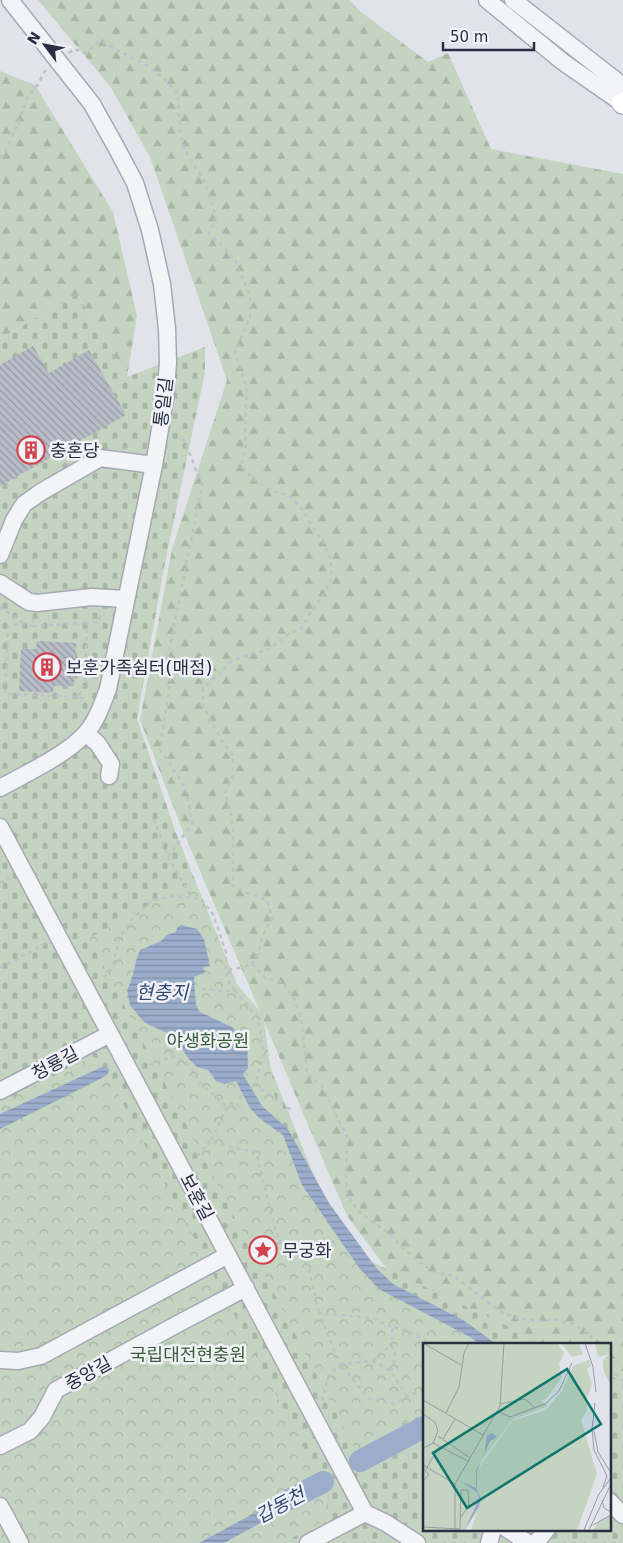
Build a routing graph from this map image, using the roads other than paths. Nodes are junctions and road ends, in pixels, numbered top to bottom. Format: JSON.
{"nodes":[{"id":1,"x":10,"y":0,"type":"edge"},
{"id":2,"x":487,"y":0,"type":"edge"},
{"id":3,"x":513,"y":0,"type":"edge"},
{"id":4,"x":623,"y":99,"type":"edge"},
{"id":5,"x":154,"y":465,"type":"junction"},
{"id":6,"x":0,"y":555,"type":"edge"},
{"id":7,"x":0,"y":583,"type":"edge"},
{"id":8,"x":126,"y":599,"type":"junction"},
{"id":9,"x":86,"y":733,"type":"junction"},
{"id":10,"x":109,"y":776,"type":"dead end"},
{"id":11,"x":0,"y":788,"type":"edge"},
{"id":12,"x":0,"y":828,"type":"edge"},
{"id":13,"x":110,"y":1034,"type":"junction"},
{"id":14,"x":0,"y":1091,"type":"edge"},
{"id":15,"x":228,"y":1255,"type":"junction"},
{"id":16,"x":246,"y":1288,"type":"junction"},
{"id":17,"x":0,"y":1360,"type":"edge"},
{"id":18,"x":0,"y":1446,"type":"edge"},
{"id":19,"x":610,"y":1502,"type":"edge"},
{"id":20,"x":0,"y":1506,"type":"edge"},
{"id":21,"x":365,"y":1513,"type":"junction"},
{"id":22,"x":623,"y":1515,"type":"edge"},
{"id":23,"x":493,"y":1530,"type":"edge"},
{"id":24,"x":508,"y":1530,"type":"edge"},
{"id":25,"x":546,"y":1530,"type":"edge"},
{"id":26,"x":20,"y":1543,"type":"edge"},
{"id":27,"x":308,"y":1543,"type":"edge"},
{"id":28,"x":417,"y":1543,"type":"edge"},
{"id":29,"x":489,"y":1543,"type":"edge"},
{"id":30,"x":528,"y":1543,"type":"edge"},
{"id":31,"x":536,"y":1543,"type":"edge"}],
"edges":[{"from":1,"to":5,"type":"street","name":"통일길"},
{"from":2,"to":4,"type":"street"},
{"from":3,"to":4,"type":"street"},
{"from":5,"to":6,"type":"street"},
{"from":5,"to":8,"type":"street","name":"통일길"},
{"from":7,"to":8,"type":"street"},
{"from":8,"to":9,"type":"street","name":"통일길"},
{"from":9,"to":10,"type":"street"},
{"from":9,"to":11,"type":"street","name":"통일길"},
{"from":12,"to":13,"type":"street","name":"보훈길"},
{"from":13,"to":14,"type":"street","name":"청룡길"},
{"from":13,"to":15,"type":"street","name":"보훈길"},
{"from":15,"to":16,"type":"street","name":"보훈길"},
{"from":15,"to":17,"type":"street","name":"중앙길"},
{"from":16,"to":18,"type":"street","name":"중앙길"},
{"from":16,"to":21,"type":"street","name":"보훈길"},
{"from":19,"to":22,"type":"street"},
{"from":20,"to":26,"type":"street"},
{"from":21,"to":27,"type":"street"},
{"from":21,"to":28,"type":"street"},
{"from":23,"to":29,"type":"street"},
{"from":24,"to":30,"type":"street"},
{"from":25,"to":31,"type":"street"}]}
